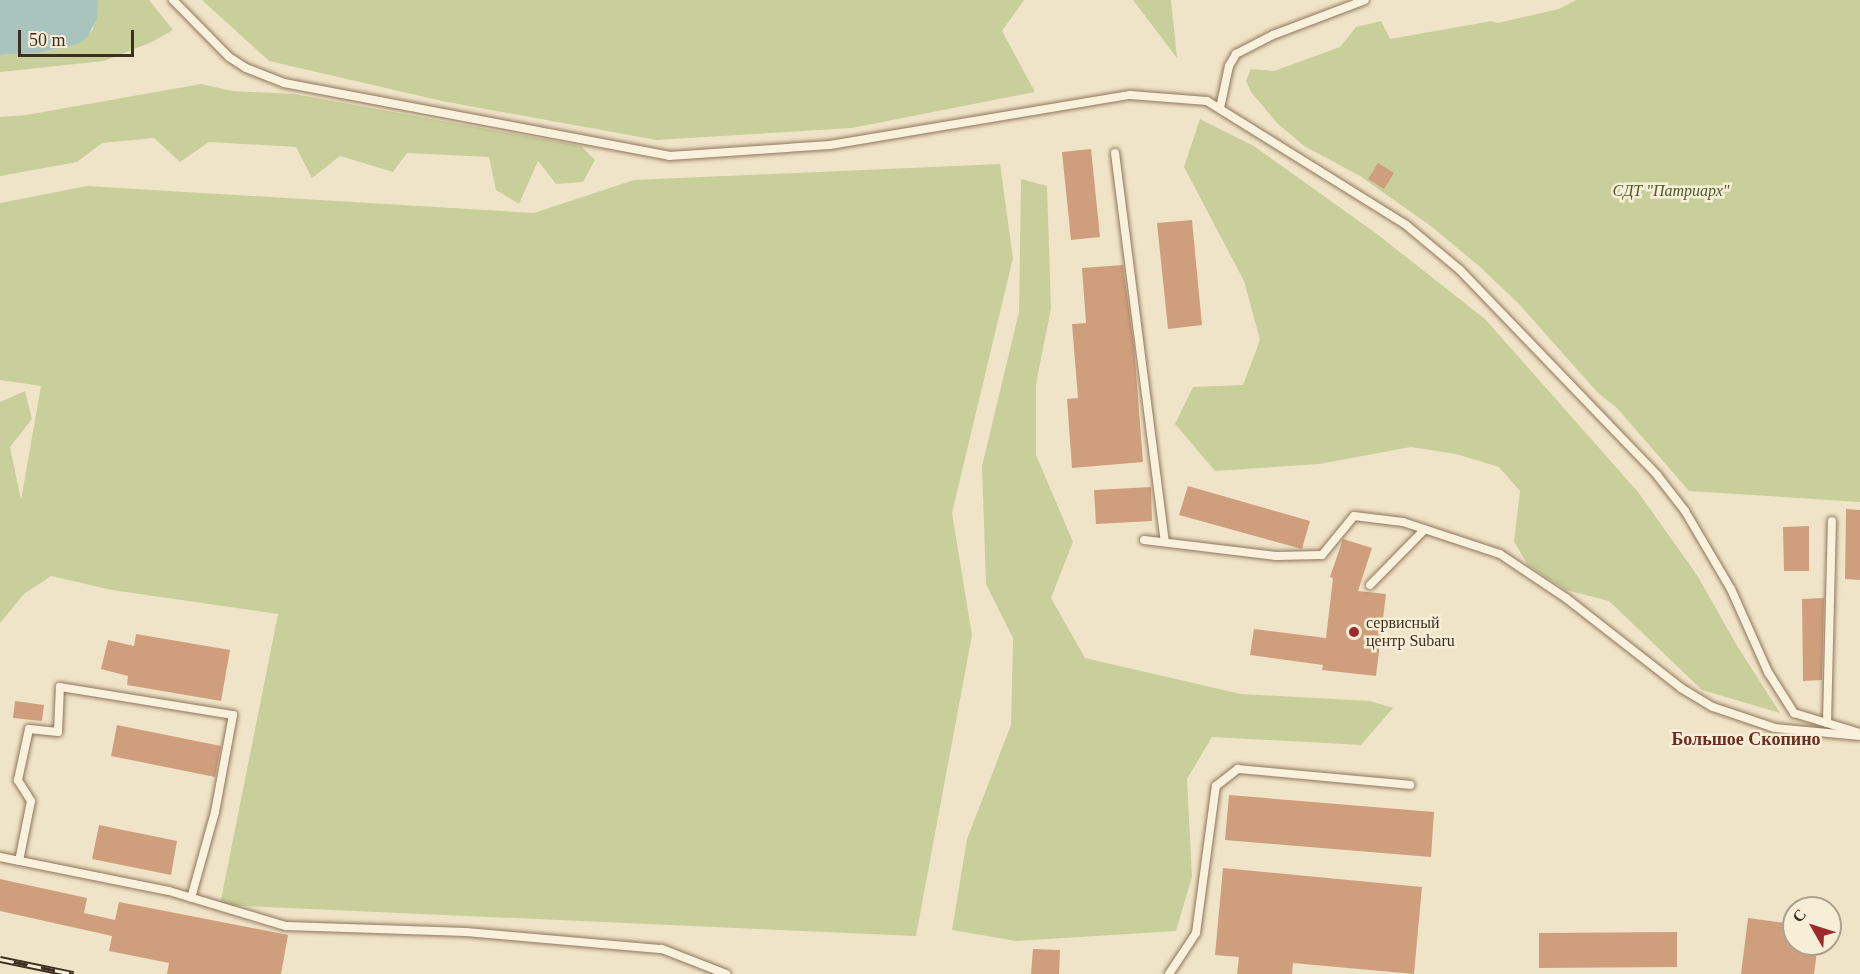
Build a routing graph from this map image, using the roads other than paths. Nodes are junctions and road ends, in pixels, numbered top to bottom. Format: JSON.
{"nodes":[{"id":1,"x":174,"y":0,"type":"edge"},
{"id":2,"x":1365,"y":0,"type":"edge"},
{"id":3,"x":1220,"y":108,"type":"junction"},
{"id":4,"x":1115,"y":153,"type":"dead end"},
{"id":5,"x":1832,"y":522,"type":"dead end"},
{"id":6,"x":1425,"y":529,"type":"junction"},
{"id":7,"x":1144,"y":540,"type":"dead end"},
{"id":8,"x":1165,"y":543,"type":"junction"},
{"id":9,"x":1370,"y":585,"type":"dead end"},
{"id":10,"x":1827,"y":723,"type":"junction"},
{"id":11,"x":1860,"y":735,"type":"edge"},
{"id":12,"x":1410,"y":785,"type":"dead end"},
{"id":13,"x":0,"y":857,"type":"edge"},
{"id":14,"x":19,"y":861,"type":"junction"},
{"id":15,"x":191,"y":898,"type":"junction"},
{"id":16,"x":726,"y":974,"type":"edge"},
{"id":17,"x":1169,"y":974,"type":"edge"}],
"edges":[{"from":1,"to":3,"type":"lane"},
{"from":2,"to":3,"type":"lane"},
{"from":3,"to":10,"type":"lane"},
{"from":4,"to":8,"type":"lane"},
{"from":5,"to":10,"type":"lane"},
{"from":6,"to":8,"type":"lane"},
{"from":6,"to":9,"type":"lane"},
{"from":6,"to":11,"type":"lane"},
{"from":7,"to":8,"type":"lane"},
{"from":10,"to":11,"type":"lane"},
{"from":12,"to":17,"type":"lane"},
{"from":13,"to":14,"type":"lane"},
{"from":14,"to":15,"type":"lane"},
{"from":14,"to":15,"type":"lane"},
{"from":15,"to":16,"type":"lane"}]}
